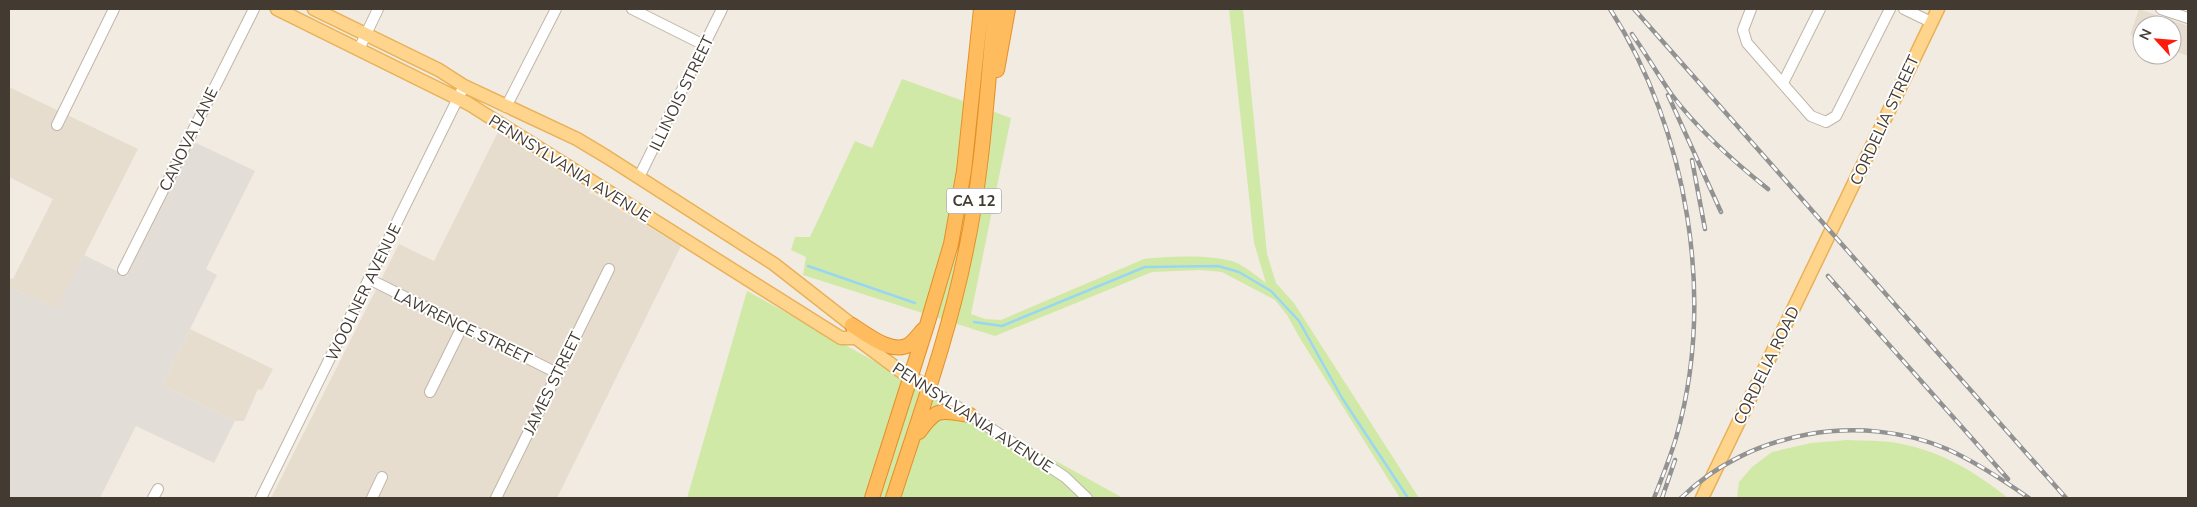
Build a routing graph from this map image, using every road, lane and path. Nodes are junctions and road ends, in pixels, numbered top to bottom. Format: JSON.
{"nodes":[{"id":1,"x":114,"y":9,"type":"edge"},
{"id":2,"x":254,"y":9,"type":"edge"},
{"id":3,"x":277,"y":9,"type":"edge"},
{"id":4,"x":314,"y":9,"type":"edge"},
{"id":5,"x":378,"y":9,"type":"edge"},
{"id":6,"x":556,"y":9,"type":"edge"},
{"id":7,"x":632,"y":9,"type":"edge"},
{"id":8,"x":722,"y":9,"type":"edge"},
{"id":9,"x":981,"y":9,"type":"edge"},
{"id":10,"x":995,"y":9,"type":"edge"},
{"id":11,"x":1008,"y":9,"type":"edge"},
{"id":12,"x":1751,"y":9,"type":"edge"},
{"id":13,"x":1820,"y":9,"type":"edge"},
{"id":14,"x":1890,"y":9,"type":"edge"},
{"id":15,"x":1904,"y":9,"type":"edge"},
{"id":16,"x":1938,"y":9,"type":"edge"},
{"id":17,"x":2161,"y":9,"type":"edge"},
{"id":18,"x":2188,"y":18,"type":"edge"},
{"id":19,"x":1930,"y":22,"type":"junction"},
{"id":20,"x":366,"y":35,"type":"junction"},
{"id":21,"x":704,"y":45,"type":"junction"},
{"id":22,"x":358,"y":49,"type":"junction"},
{"id":23,"x":1783,"y":83,"type":"junction"},
{"id":24,"x":464,"y":86,"type":"junction"},
{"id":25,"x":458,"y":99,"type":"junction"},
{"id":26,"x":506,"y":107,"type":"junction"},
{"id":27,"x":985,"y":109,"type":"junction"},
{"id":28,"x":56,"y":125,"type":"dead end"},
{"id":29,"x":639,"y":177,"type":"junction"},
{"id":30,"x":1831,"y":232,"type":"joint"},
{"id":31,"x":609,"y":269,"type":"dead end"},
{"id":32,"x":123,"y":270,"type":"dead end"},
{"id":33,"x":369,"y":279,"type":"junction"},
{"id":34,"x":463,"y":324,"type":"junction"},
{"id":35,"x":928,"y":325,"type":"junction"},
{"id":36,"x":854,"y":332,"type":"junction"},
{"id":37,"x":558,"y":373,"type":"junction"},
{"id":38,"x":911,"y":378,"type":"junction"},
{"id":39,"x":928,"y":388,"type":"junction"},
{"id":40,"x":430,"y":392,"type":"dead end"},
{"id":41,"x":970,"y":415,"type":"junction"},
{"id":42,"x":911,"y":443,"type":"junction"},
{"id":43,"x":382,"y":477,"type":"dead end"},
{"id":44,"x":261,"y":498,"type":"edge"},
{"id":45,"x":372,"y":498,"type":"edge"},
{"id":46,"x":496,"y":498,"type":"edge"},
{"id":47,"x":872,"y":498,"type":"edge"},
{"id":48,"x":893,"y":498,"type":"edge"},
{"id":49,"x":1087,"y":498,"type":"edge"},
{"id":50,"x":1702,"y":498,"type":"edge"}],
"edges":[{"from":1,"to":28,"type":"street"},
{"from":2,"to":32,"type":"street","name":"CANOVA LANE"},
{"from":3,"to":22,"type":"main road","name":"PENNSYLVANIA AVENUE"},
{"from":4,"to":20,"type":"main road","name":"PENNSYLVANIA AVENUE"},
{"from":5,"to":20,"type":"street"},
{"from":6,"to":26,"type":"street"},
{"from":7,"to":21,"type":"street"},
{"from":8,"to":21,"type":"street","name":"ILLINOIS STREET"},
{"from":9,"to":35,"type":"highway","number":"CA 12"},
{"from":10,"to":27,"type":"highway","number":"CA 12"},
{"from":11,"to":27,"type":"highway"},
{"from":12,"to":23,"type":"street"},
{"from":13,"to":23,"type":"street"},
{"from":14,"to":23,"type":"street"},
{"from":15,"to":19,"type":"street"},
{"from":16,"to":19,"type":"main road","name":"CORDELIA STREET"},
{"from":17,"to":18,"type":"street"},
{"from":19,"to":30,"type":"main road","name":"CORDELIA STREET"},
{"from":20,"to":22,"type":"street"},
{"from":20,"to":24,"type":"main road","name":"PENNSYLVANIA AVENUE"},
{"from":21,"to":29,"type":"street","name":"ILLINOIS STREET"},
{"from":22,"to":25,"type":"main road","name":"PENNSYLVANIA AVENUE"},
{"from":24,"to":25,"type":"street","name":"WOOLNER AVENUE"},
{"from":24,"to":26,"type":"main road","name":"PENNSYLVANIA AVENUE"},
{"from":25,"to":33,"type":"street","name":"WOOLNER AVENUE"},
{"from":25,"to":36,"type":"main road","name":"PENNSYLVANIA AVENUE"},
{"from":26,"to":29,"type":"main road","name":"PENNSYLVANIA AVENUE"},
{"from":27,"to":39,"type":"highway","number":"CA 12"},
{"from":29,"to":36,"type":"main road","name":"PENNSYLVANIA AVENUE"},
{"from":30,"to":50,"type":"main road","name":"CORDELIA ROAD"},
{"from":31,"to":37,"type":"street","name":"JAMES STREET"},
{"from":33,"to":34,"type":"street","name":"LAWRENCE STREET"},
{"from":33,"to":44,"type":"street","name":"WOOLNER AVENUE"},
{"from":34,"to":37,"type":"street","name":"LAWRENCE STREET"},
{"from":34,"to":40,"type":"street"},
{"from":35,"to":36,"type":"highway"},
{"from":35,"to":38,"type":"highway","number":"CA 12"},
{"from":36,"to":38,"type":"main road","name":"PENNSYLVANIA AVENUE"},
{"from":37,"to":46,"type":"street","name":"JAMES STREET"},
{"from":38,"to":39,"type":"main road","name":"PENNSYLVANIA AVENUE"},
{"from":38,"to":47,"type":"highway","number":"CA 12"},
{"from":39,"to":41,"type":"street","name":"PENNSYLVANIA AVENUE"},
{"from":39,"to":42,"type":"highway","number":"CA 12"},
{"from":41,"to":42,"type":"highway"},
{"from":41,"to":49,"type":"street","name":"PENNSYLVANIA AVENUE"},
{"from":42,"to":48,"type":"highway","number":"CA 12"},
{"from":43,"to":45,"type":"street"}]}
